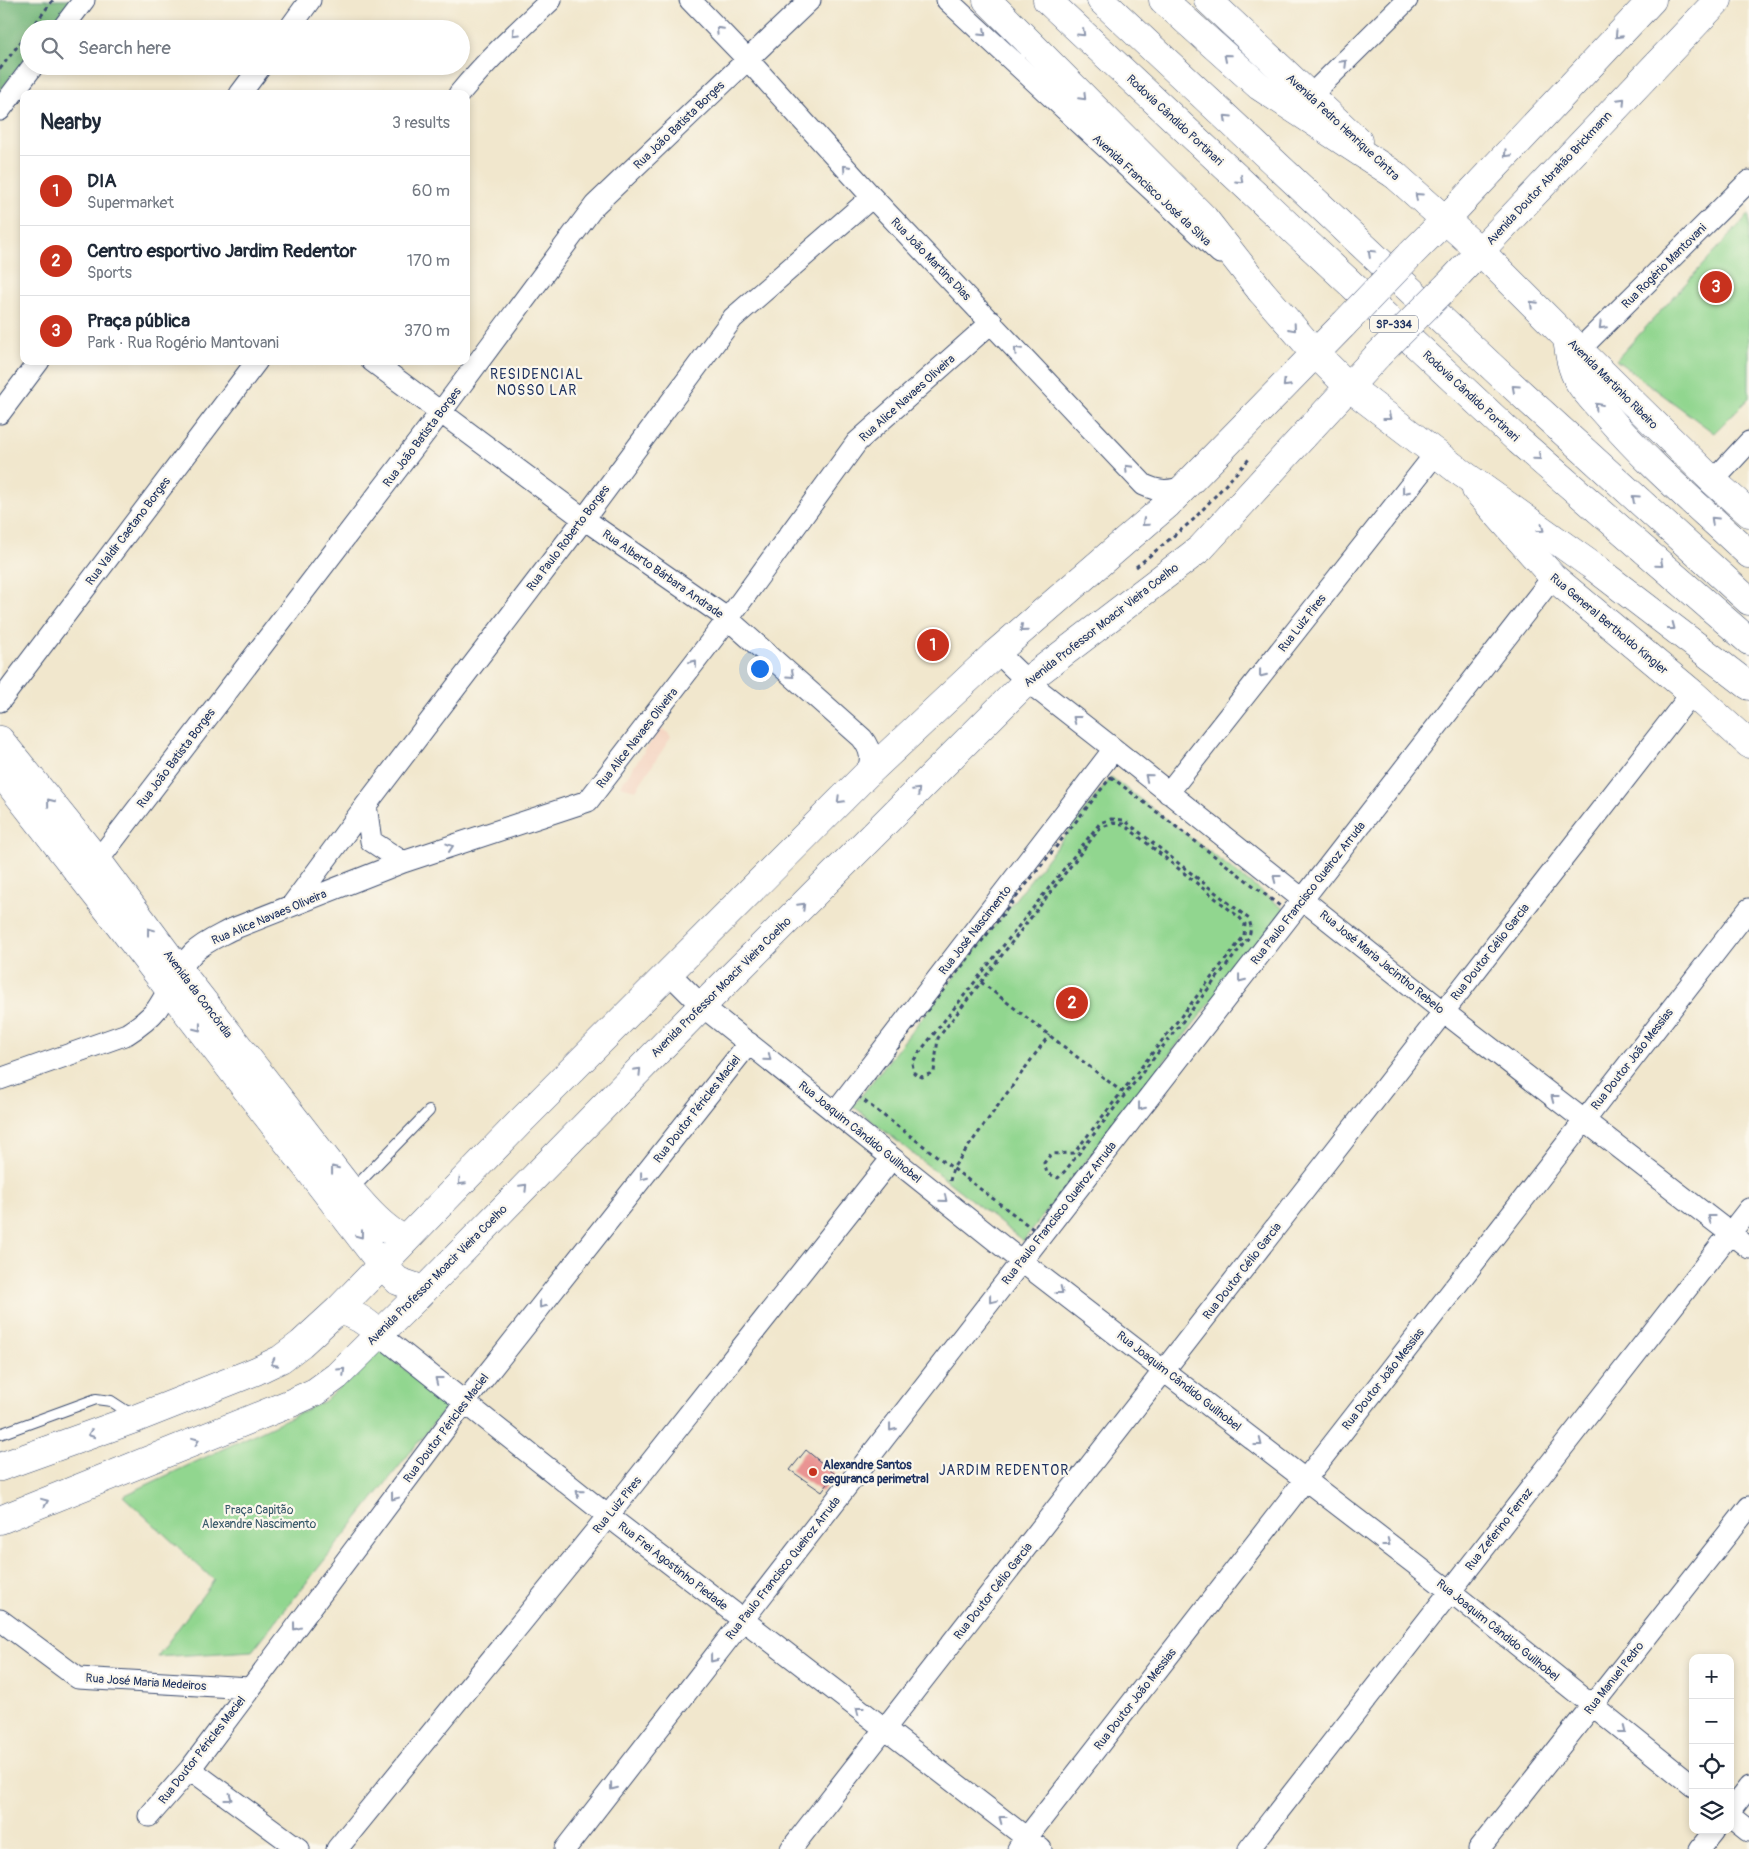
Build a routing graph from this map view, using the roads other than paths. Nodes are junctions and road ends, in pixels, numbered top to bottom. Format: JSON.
{"nodes":[{"id":1,"x":84,"y":0,"type":"edge"},
{"id":2,"x":310,"y":0,"type":"edge"},
{"id":3,"x":551,"y":0,"type":"edge"},
{"id":4,"x":690,"y":0,"type":"edge"},
{"id":5,"x":810,"y":0,"type":"edge"},
{"id":6,"x":947,"y":0,"type":"edge"},
{"id":7,"x":987,"y":0,"type":"edge"},
{"id":8,"x":1047,"y":0,"type":"edge"},
{"id":9,"x":1101,"y":0,"type":"edge"},
{"id":10,"x":1162,"y":0,"type":"edge"},
{"id":11,"x":1208,"y":0,"type":"edge"},
{"id":12,"x":1407,"y":0,"type":"edge"},
{"id":13,"x":1652,"y":0,"type":"edge"},
{"id":14,"x":1718,"y":0,"type":"edge"},
{"id":15,"x":69,"y":20,"type":"edge"},
{"id":16,"x":296,"y":20,"type":"edge"},
{"id":17,"x":748,"y":60,"type":"junction"},
{"id":18,"x":28,"y":75,"type":"edge"},
{"id":19,"x":254,"y":75,"type":"edge"},
{"id":20,"x":243,"y":90,"type":"edge"},
{"id":21,"x":462,"y":90,"type":"edge"},
{"id":22,"x":12,"y":102,"type":"edge"},
{"id":23,"x":1300,"y":103,"type":"junction"},
{"id":24,"x":1749,"y":181,"type":"edge"},
{"id":25,"x":872,"y":197,"type":"junction"},
{"id":26,"x":1445,"y":220,"type":"junction"},
{"id":27,"x":1480,"y":251,"type":"junction"},
{"id":28,"x":1261,"y":291,"type":"junction"},
{"id":29,"x":992,"y":322,"type":"junction"},
{"id":30,"x":1573,"y":344,"type":"junction"},
{"id":31,"x":1316,"y":354,"type":"junction"},
{"id":32,"x":1378,"y":354,"type":"joint"},
{"id":33,"x":36,"y":365,"type":"edge"},
{"id":34,"x":254,"y":365,"type":"edge"},
{"id":35,"x":377,"y":365,"type":"edge"},
{"id":36,"x":1349,"y":387,"type":"junction"},
{"id":37,"x":441,"y":412,"type":"junction"},
{"id":38,"x":0,"y":413,"type":"edge"},
{"id":39,"x":1749,"y":442,"type":"edge"},
{"id":40,"x":1436,"y":453,"type":"junction"},
{"id":41,"x":1459,"y":471,"type":"junction"},
{"id":42,"x":1713,"y":481,"type":"junction"},
{"id":43,"x":1185,"y":486,"type":"junction"},
{"id":44,"x":1749,"y":513,"type":"edge"},
{"id":45,"x":584,"y":518,"type":"junction"},
{"id":46,"x":1749,"y":554,"type":"edge"},
{"id":47,"x":1553,"y":577,"type":"junction"},
{"id":48,"x":1749,"y":601,"type":"edge"},
{"id":49,"x":728,"y":619,"type":"junction"},
{"id":50,"x":1749,"y":641,"type":"edge"},
{"id":51,"x":997,"y":652,"type":"junction"},
{"id":52,"x":1027,"y":681,"type":"junction"},
{"id":53,"x":1749,"y":686,"type":"edge"},
{"id":54,"x":1692,"y":694,"type":"junction"},
{"id":55,"x":0,"y":701,"type":"edge"},
{"id":56,"x":0,"y":740,"type":"edge"},
{"id":57,"x":1749,"y":744,"type":"edge"},
{"id":58,"x":1114,"y":749,"type":"junction"},
{"id":59,"x":865,"y":776,"type":"junction"},
{"id":60,"x":14,"y":779,"type":"edge"},
{"id":61,"x":1168,"y":793,"type":"junction"},
{"id":62,"x":366,"y":805,"type":"junction"},
{"id":63,"x":403,"y":862,"type":"junction"},
{"id":64,"x":91,"y":870,"type":"junction"},
{"id":65,"x":1303,"y":899,"type":"junction"},
{"id":66,"x":292,"y":905,"type":"junction"},
{"id":67,"x":1749,"y":909,"type":"edge"},
{"id":68,"x":668,"y":972,"type":"junction"},
{"id":69,"x":174,"y":980,"type":"junction"},
{"id":70,"x":702,"y":1006,"type":"junction"},
{"id":71,"x":1444,"y":1012,"type":"junction"},
{"id":72,"x":749,"y":1043,"type":"junction"},
{"id":73,"x":0,"y":1080,"type":"edge"},
{"id":74,"x":429,"y":1111,"type":"dead end"},
{"id":75,"x":835,"y":1112,"type":"junction"},
{"id":76,"x":1584,"y":1121,"type":"junction"},
{"id":77,"x":892,"y":1158,"type":"junction"},
{"id":78,"x":344,"y":1198,"type":"junction"},
{"id":79,"x":1749,"y":1209,"type":"edge"},
{"id":80,"x":1730,"y":1233,"type":"junction"},
{"id":81,"x":405,"y":1240,"type":"junction"},
{"id":82,"x":1749,"y":1248,"type":"edge"},
{"id":83,"x":1022,"y":1261,"type":"junction"},
{"id":84,"x":382,"y":1265,"type":"junction"},
{"id":85,"x":424,"y":1290,"type":"junction"},
{"id":86,"x":338,"y":1310,"type":"junction"},
{"id":87,"x":379,"y":1334,"type":"junction"},
{"id":88,"x":1165,"y":1370,"type":"junction"},
{"id":89,"x":465,"y":1402,"type":"junction"},
{"id":90,"x":137,"y":1418,"type":"junction"},
{"id":91,"x":0,"y":1434,"type":"edge"},
{"id":92,"x":0,"y":1467,"type":"edge"},
{"id":93,"x":1305,"y":1479,"type":"junction"},
{"id":94,"x":1749,"y":1508,"type":"edge"},
{"id":95,"x":608,"y":1516,"type":"junction"},
{"id":96,"x":0,"y":1520,"type":"edge"},
{"id":97,"x":1450,"y":1591,"type":"junction"},
{"id":98,"x":0,"y":1620,"type":"edge"},
{"id":99,"x":743,"y":1620,"type":"junction"},
{"id":100,"x":250,"y":1688,"type":"junction"},
{"id":101,"x":1592,"y":1706,"type":"junction"},
{"id":102,"x":884,"y":1730,"type":"junction"},
{"id":103,"x":190,"y":1769,"type":"junction"},
{"id":104,"x":1689,"y":1783,"type":"edge"},
{"id":105,"x":1749,"y":1787,"type":"edge"},
{"id":106,"x":1734,"y":1806,"type":"edge"},
{"id":107,"x":149,"y":1816,"type":"dead end"},
{"id":108,"x":1734,"y":1819,"type":"edge"},
{"id":109,"x":1749,"y":1831,"type":"edge"},
{"id":110,"x":1712,"y":1834,"type":"edge"},
{"id":111,"x":1028,"y":1845,"type":"edge"},
{"id":112,"x":299,"y":1849,"type":"edge"},
{"id":113,"x":337,"y":1849,"type":"edge"},
{"id":114,"x":565,"y":1849,"type":"edge"},
{"id":115,"x":791,"y":1849,"type":"edge"},
{"id":116,"x":1249,"y":1849,"type":"edge"},
{"id":117,"x":1479,"y":1849,"type":"edge"},
{"id":118,"x":1700,"y":1849,"type":"edge"}],
"edges":[{"from":1,"to":15,"type":"street"},
{"from":2,"to":16,"type":"street"},
{"from":3,"to":21,"type":"street","one_way":true},
{"from":17,"to":4,"type":"street","name":"Rua João Martins Dias","one_way":true},
{"from":5,"to":17,"type":"street","name":"Rua João Batista Borges"},
{"from":6,"to":28,"type":"street","name":"Avenida Francisco José da Silva","one_way":true},
{"from":7,"to":28,"type":"main road","one_way":true},
{"from":8,"to":50,"type":"main road","name":"Rodovia Cândido Portinari","number":"SP-334","one_way":true},
{"from":48,"to":9,"type":"main road","number":"SP-334","one_way":true},
{"from":23,"to":10,"type":"main road","one_way":true},
{"from":11,"to":23,"type":"main road","name":"Avenida Pedro Henrique Cintra"},
{"from":23,"to":12,"type":"street","one_way":true},
{"from":13,"to":26,"type":"main road","one_way":true},
{"from":27,"to":14,"type":"main road","name":"Avenida Doutor Abrahão Brickmann","one_way":true},
{"from":25,"to":17,"type":"street","name":"Rua João Martins Dias","one_way":true},
{"from":17,"to":37,"type":"street","name":"Rua João Batista Borges"},
{"from":18,"to":22,"type":"street"},
{"from":19,"to":20,"type":"street"},
{"from":26,"to":23,"type":"main road","name":"Avenida Pedro Henrique Cintra","one_way":true},
{"from":24,"to":30,"type":"street","name":"Rua Rogério Mantovani","one_way":true},
{"from":25,"to":29,"type":"street","name":"Rua João Martins Dias"},
{"from":25,"to":45,"type":"street","name":"Rua Paulo Roberto Borges"},
{"from":26,"to":27,"type":"main road","name":"Avenida Pedro Henrique Cintra"},
{"from":26,"to":31,"type":"main road","bridge":true},
{"from":30,"to":27,"type":"main road","name":"Avenida Martinho Ribeiro","one_way":true},
{"from":27,"to":32,"type":"main road","name":"Avenida Doutor Abrahão Brickmann","bridge":true},
{"from":28,"to":31,"type":"main road","name":"Avenida Francisco José da Silva","one_way":true},
{"from":43,"to":29,"type":"street","name":"Rua João Martins Dias","one_way":true},
{"from":29,"to":49,"type":"street","name":"Rua Alice Navaes Oliveira"},
{"from":30,"to":42,"type":"main road","name":"Avenida Martinho Ribeiro"},
{"from":46,"to":30,"type":"main road","one_way":true},
{"from":31,"to":36,"type":"main road","name":"Avenida Francisco José da Silva"},
{"from":31,"to":43,"type":"main road","one_way":true},
{"from":32,"to":36,"type":"main road","name":"Avenida Professor Moacir Vieira Coelho"},
{"from":33,"to":38,"type":"street"},
{"from":34,"to":55,"type":"street","name":"Rua Valdir Caetano Borges"},
{"from":35,"to":37,"type":"street","name":"Rua Alberto Bárbara Andrade"},
{"from":36,"to":40,"type":"main road","name":"Avenida Francisco José da Silva","one_way":true},
{"from":36,"to":52,"type":"main road","name":"Avenida Professor Moacir Vieira Coelho"},
{"from":37,"to":45,"type":"street","name":"Rua Alberto Bárbara Andrade"},
{"from":37,"to":64,"type":"street","name":"Rua João Batista Borges"},
{"from":39,"to":42,"type":"street"},
{"from":40,"to":41,"type":"main road","name":"Avenida Francisco José da Silva"},
{"from":40,"to":61,"type":"street","name":"Rua Luiz Pires","one_way":true},
{"from":41,"to":47,"type":"main road","name":"Rua General Bertholdo Kingler"},
{"from":41,"to":53,"type":"main road","one_way":true},
{"from":42,"to":44,"type":"main road","name":"Avenida Martinho Ribeiro"},
{"from":43,"to":51,"type":"main road","one_way":true},
{"from":45,"to":49,"type":"street","name":"Rua Alberto Bárbara Andrade"},
{"from":45,"to":62,"type":"street","name":"Rua Paulo Roberto Borges"},
{"from":47,"to":54,"type":"main road","name":"Rua General Bertholdo Kingler"},
{"from":47,"to":65,"type":"street","name":"Rua Paulo Francisco Queiroz Arruda"},
{"from":49,"to":59,"type":"street","name":"Rua Alberto Bárbara Andrade","one_way":true},
{"from":63,"to":49,"type":"street","name":"Rua Alice Navaes Oliveira","one_way":true},
{"from":51,"to":52,"type":"street","name":"Rua José Maria Jacintho Rebelo"},
{"from":51,"to":59,"type":"main road"},
{"from":58,"to":52,"type":"street","name":"Rua José Maria Jacintho Rebelo","one_way":true},
{"from":70,"to":52,"type":"main road","name":"Avenida Professor Moacir Vieira Coelho","one_way":true},
{"from":54,"to":57,"type":"main road","name":"Rua General Bertholdo Kingler"},
{"from":54,"to":71,"type":"street","name":"Rua Doutor Célio Garcia"},
{"from":56,"to":60,"type":"main road","name":"Avenida da Concórdia"},
{"from":61,"to":58,"type":"street","name":"Rua José Maria Jacintho Rebelo","one_way":true},
{"from":58,"to":75,"type":"street","name":"Rua José Nascimento"},
{"from":59,"to":68,"type":"main road","one_way":true},
{"from":60,"to":64,"type":"main road","name":"Avenida da Concórdia"},
{"from":65,"to":61,"type":"street","name":"Rua José Maria Jacintho Rebelo","one_way":true},
{"from":62,"to":63,"type":"street"},
{"from":62,"to":66,"type":"street","name":"Rua Paulo Roberto Borges"},
{"from":63,"to":66,"type":"street","name":"Rua Alice Navaes Oliveira"},
{"from":64,"to":69,"type":"main road","name":"Avenida da Concórdia"},
{"from":65,"to":71,"type":"street","name":"Rua José Maria Jacintho Rebelo"},
{"from":65,"to":83,"type":"street","name":"Rua Paulo Francisco Queiroz Arruda","one_way":true},
{"from":66,"to":69,"type":"street","name":"Rua Alice Navaes Oliveira"},
{"from":67,"to":76,"type":"street","name":"Rua Doutor João Messias"},
{"from":68,"to":70,"type":"street","name":"Rua Joaquim Cândido Guilhobel"},
{"from":68,"to":81,"type":"main road","one_way":true},
{"from":69,"to":73,"type":"street","name":"Rua Alice Navaes Oliveira"},
{"from":69,"to":78,"type":"main road","name":"Avenida da Concórdia"},
{"from":70,"to":72,"type":"street","name":"Rua Joaquim Cândido Guilhobel"},
{"from":85,"to":70,"type":"main road","name":"Avenida Professor Moacir Vieira Coelho","one_way":true},
{"from":76,"to":71,"type":"street","name":"Rua José Maria Jacintho Rebelo","one_way":true},
{"from":71,"to":88,"type":"street","name":"Rua Doutor Célio Garcia"},
{"from":72,"to":75,"type":"street","name":"Rua Joaquim Cândido Guilhobel","one_way":true},
{"from":72,"to":89,"type":"street","name":"Rua Doutor Péricles Maciel","one_way":true},
{"from":74,"to":78,"type":"lane"},
{"from":75,"to":77,"type":"street","name":"Rua Joaquim Cândido Guilhobel"},
{"from":80,"to":76,"type":"street","name":"Rua José Maria Jacintho Rebelo","one_way":true},
{"from":76,"to":93,"type":"street","name":"Rua Doutor João Messias"},
{"from":77,"to":83,"type":"street","name":"Rua Joaquim Cândido Guilhobel","one_way":true},
{"from":77,"to":95,"type":"street","name":"Rua Luiz Pires"},
{"from":78,"to":81,"type":"main road","name":"Avenida da Concórdia"},
{"from":78,"to":84,"type":"main road","name":"Avenida da Concórdia","one_way":true},
{"from":79,"to":80,"type":"street","name":"Rua Zeferino Ferraz"},
{"from":80,"to":82,"type":"street","name":"Rua José Maria Jacintho Rebelo"},
{"from":80,"to":97,"type":"street","name":"Rua Zeferino Ferraz"},
{"from":81,"to":84,"type":"main road"},
{"from":83,"to":88,"type":"street","name":"Rua Joaquim Cândido Guilhobel","one_way":true},
{"from":83,"to":99,"type":"street","name":"Rua Paulo Francisco Queiroz Arruda","one_way":true},
{"from":84,"to":85,"type":"main road","name":"Avenida da Concórdia"},
{"from":84,"to":86,"type":"main road"},
{"from":85,"to":87,"type":"main road","name":"Avenida Professor Moacir Vieira Coelho"},
{"from":86,"to":87,"type":"main road"},
{"from":86,"to":90,"type":"main road","one_way":true},
{"from":89,"to":87,"type":"street","name":"Rua Frei Agostinho Piedade","one_way":true},
{"from":96,"to":87,"type":"main road","name":"Avenida Professor Moacir Vieira Coelho","one_way":true},
{"from":88,"to":93,"type":"street","name":"Rua Joaquim Cândido Guilhobel","one_way":true},
{"from":88,"to":102,"type":"street","name":"Rua Doutor Célio Garcia"},
{"from":95,"to":89,"type":"street","name":"Rua Frei Agostinho Piedade","one_way":true},
{"from":89,"to":100,"type":"street","name":"Rua Doutor Péricles Maciel","one_way":true},
{"from":90,"to":91,"type":"lane"},
{"from":90,"to":92,"type":"main road","one_way":true},
{"from":93,"to":97,"type":"street","name":"Rua Joaquim Cândido Guilhobel","one_way":true},
{"from":93,"to":111,"type":"street","name":"Rua Doutor João Messias"},
{"from":94,"to":101,"type":"street","name":"Rua Manuel Pedro"},
{"from":95,"to":99,"type":"street","name":"Rua Frei Agostinho Piedade"},
{"from":95,"to":113,"type":"street","name":"Rua Luiz Pires"},
{"from":97,"to":101,"type":"street","name":"Rua Joaquim Cândido Guilhobel"},
{"from":97,"to":116,"type":"street","name":"Rua Zeferino Ferraz"},
{"from":98,"to":100,"type":"street","name":"Rua José Maria Medeiros"},
{"from":102,"to":99,"type":"street","name":"Rua Frei Agostinho Piedade","one_way":true},
{"from":99,"to":114,"type":"street","name":"Rua Paulo Francisco Queiroz Arruda","one_way":true},
{"from":100,"to":103,"type":"street","name":"Rua Doutor Péricles Maciel"},
{"from":101,"to":104,"type":"street","name":"Rua Joaquim Cândido Guilhobel","one_way":true},
{"from":101,"to":117,"type":"street","name":"Rua Manuel Pedro"},
{"from":111,"to":102,"type":"street","name":"Rua Frei Agostinho Piedade","one_way":true},
{"from":102,"to":115,"type":"street","name":"Rua Doutor Célio Garcia"},
{"from":103,"to":107,"type":"street","name":"Rua Doutor Péricles Maciel"},
{"from":103,"to":112,"type":"street","one_way":true},
{"from":105,"to":106,"type":"street"},
{"from":108,"to":109,"type":"street"},
{"from":110,"to":118,"type":"street"}]}
